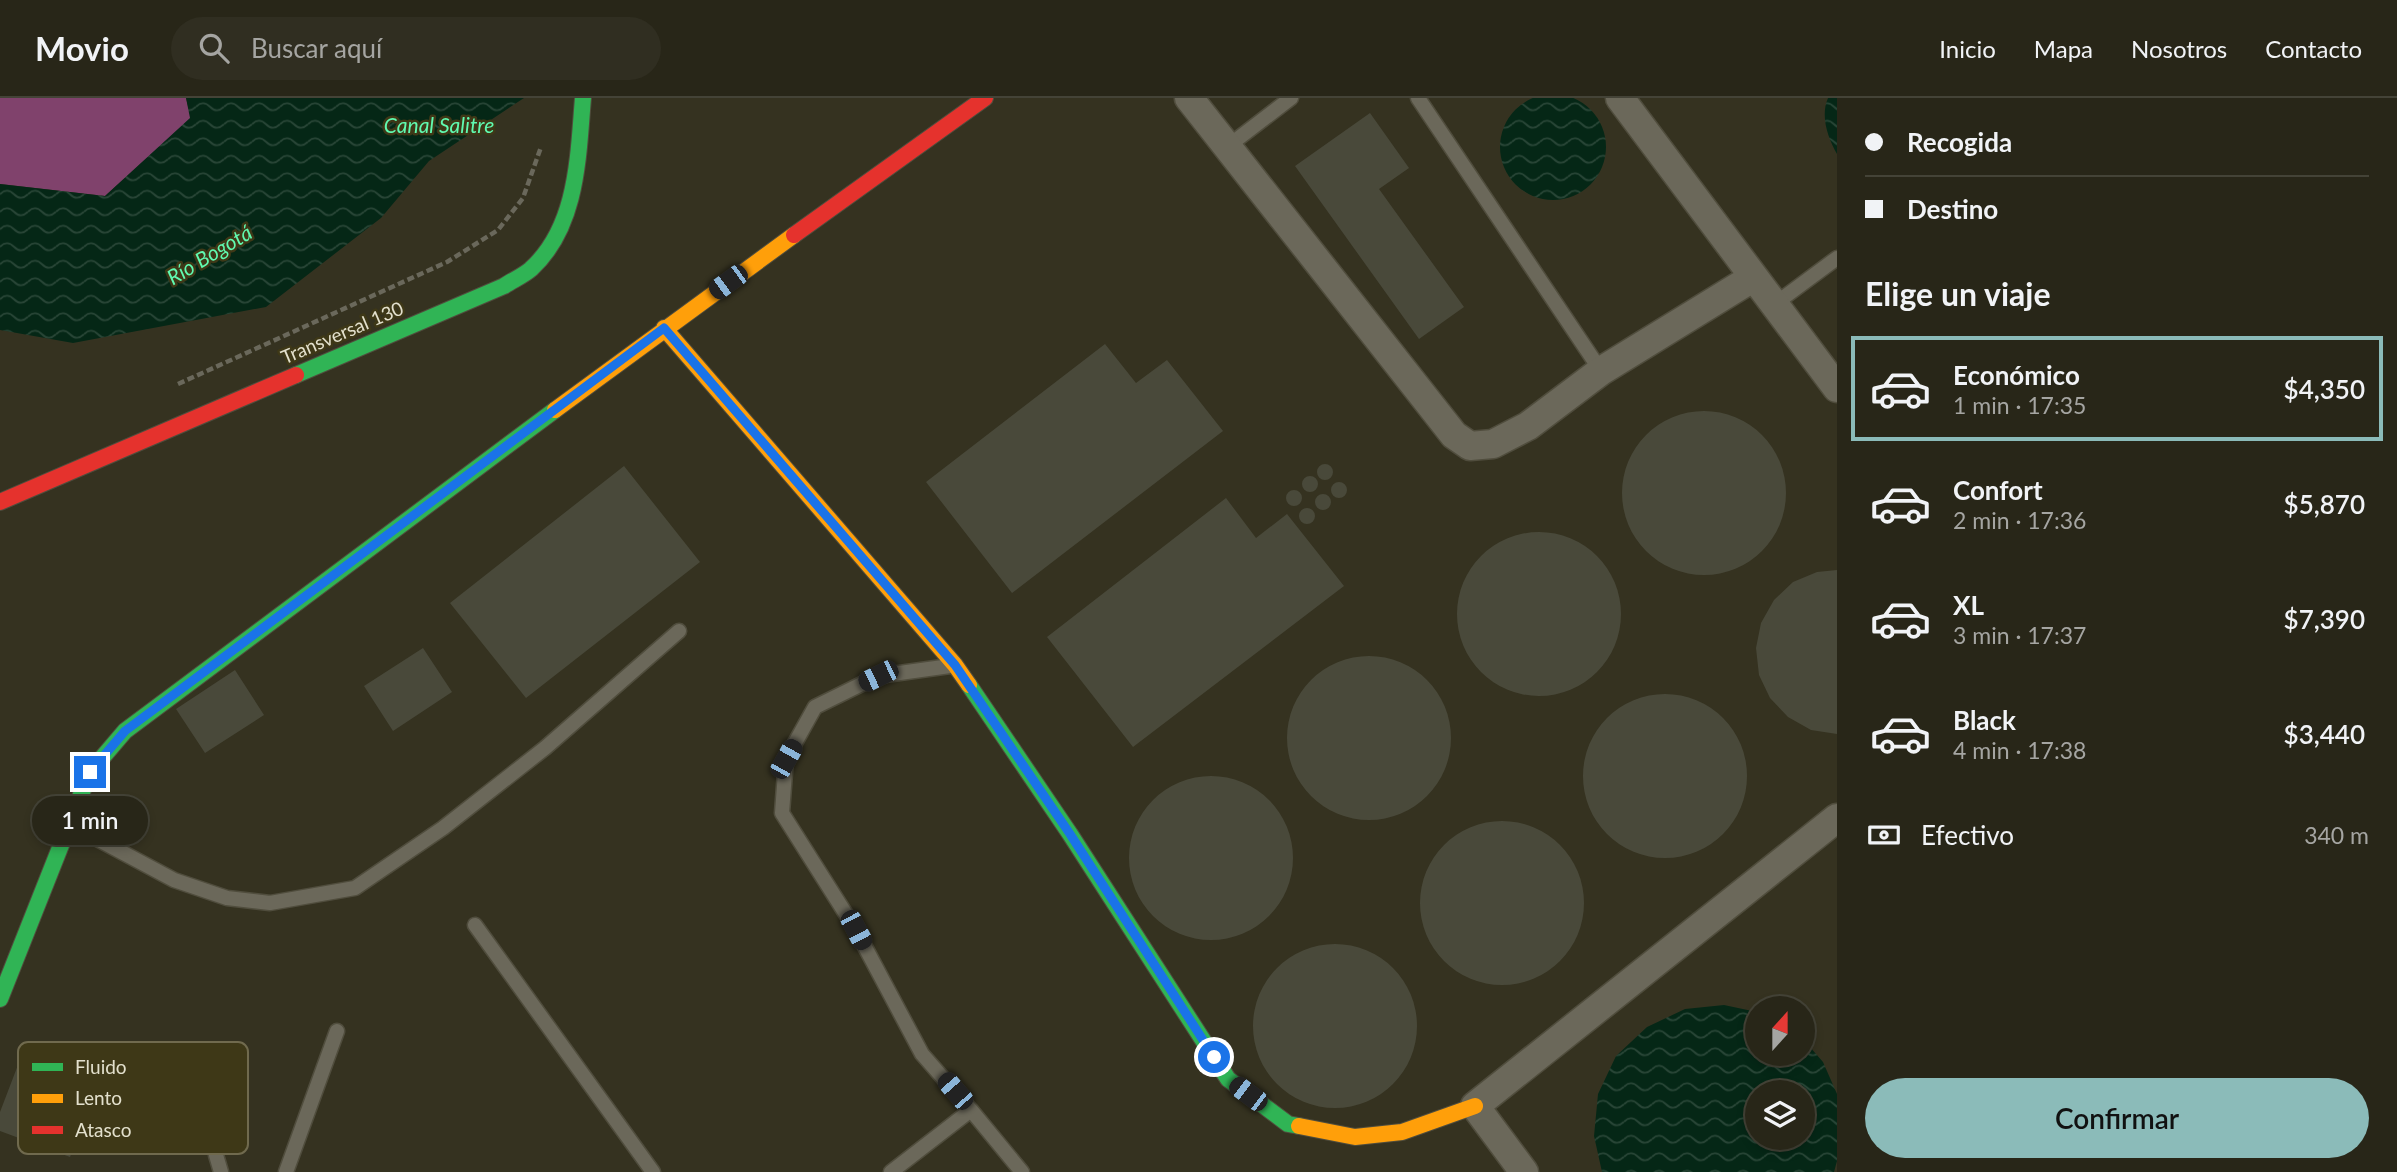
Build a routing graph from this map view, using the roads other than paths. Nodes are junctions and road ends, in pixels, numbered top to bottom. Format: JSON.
{"nodes":[{"id":1,"x":583,"y":98,"type":"edge"},
{"id":2,"x":985,"y":98,"type":"edge"},
{"id":3,"x":1189,"y":98,"type":"edge"},
{"id":4,"x":1291,"y":98,"type":"edge"},
{"id":5,"x":1418,"y":98,"type":"edge"},
{"id":6,"x":1620,"y":98,"type":"edge"},
{"id":7,"x":1227,"y":146,"type":"junction"},
{"id":8,"x":1837,"y":258,"type":"edge"},
{"id":9,"x":1754,"y":277,"type":"junction"},
{"id":10,"x":1774,"y":304,"type":"junction"},
{"id":11,"x":664,"y":328,"type":"junction"},
{"id":12,"x":1601,"y":372,"type":"junction"},
{"id":13,"x":1837,"y":388,"type":"edge"},
{"id":14,"x":0,"y":502,"type":"edge"},
{"id":15,"x":679,"y":631,"type":"dead end"},
{"id":16,"x":955,"y":665,"type":"junction"},
{"id":17,"x":1837,"y":818,"type":"edge"},
{"id":18,"x":70,"y":825,"type":"junction"},
{"id":19,"x":475,"y":925,"type":"dead end"},
{"id":20,"x":0,"y":999,"type":"edge"},
{"id":21,"x":337,"y":1031,"type":"dead end"},
{"id":22,"x":1475,"y":1106,"type":"junction"},
{"id":23,"x":971,"y":1110,"type":"junction"},
{"id":24,"x":216,"y":1154,"type":"edge"},
{"id":25,"x":221,"y":1172,"type":"edge"},
{"id":26,"x":286,"y":1172,"type":"edge"},
{"id":27,"x":653,"y":1172,"type":"edge"},
{"id":28,"x":891,"y":1172,"type":"edge"},
{"id":29,"x":1023,"y":1172,"type":"edge"},
{"id":30,"x":1524,"y":1172,"type":"edge"}],
"edges":[{"from":1,"to":14,"type":"street","name":"Transversal 130"},
{"from":2,"to":11,"type":"street"},
{"from":3,"to":7,"type":"street"},
{"from":4,"to":7,"type":"lane"},
{"from":5,"to":12,"type":"lane"},
{"from":6,"to":9,"type":"street"},
{"from":7,"to":12,"type":"street"},
{"from":8,"to":10,"type":"lane"},
{"from":9,"to":10,"type":"street"},
{"from":9,"to":12,"type":"street"},
{"from":10,"to":13,"type":"street"},
{"from":11,"to":16,"type":"street"},
{"from":11,"to":18,"type":"street"},
{"from":15,"to":18,"type":"lane"},
{"from":16,"to":22,"type":"street"},
{"from":16,"to":23,"type":"lane"},
{"from":17,"to":22,"type":"street"},
{"from":18,"to":20,"type":"street"},
{"from":19,"to":27,"type":"lane"},
{"from":21,"to":26,"type":"lane"},
{"from":22,"to":30,"type":"street"},
{"from":23,"to":28,"type":"lane"},
{"from":23,"to":29,"type":"lane"},
{"from":24,"to":25,"type":"lane"}]}
